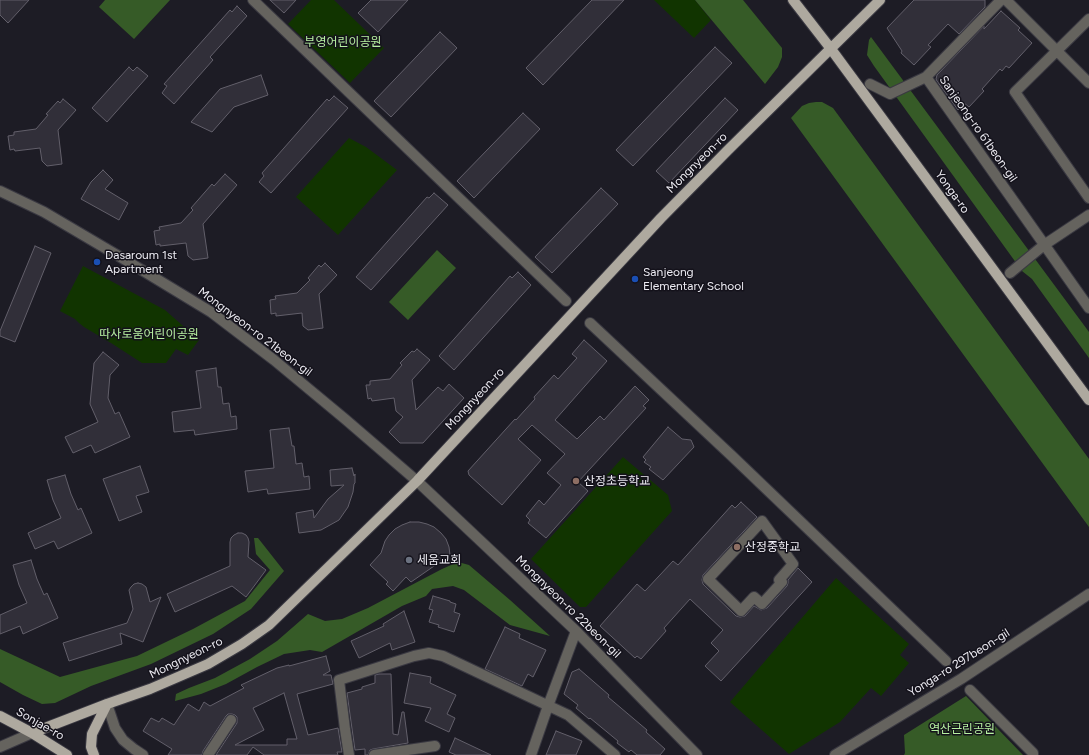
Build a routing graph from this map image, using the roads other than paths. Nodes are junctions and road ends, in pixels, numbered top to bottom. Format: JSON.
{"nodes":[{"id":1,"x":253,"y":0,"type":"edge"},
{"id":2,"x":793,"y":0,"type":"edge"},
{"id":3,"x":880,"y":0,"type":"edge"},
{"id":4,"x":1001,"y":0,"type":"edge"},
{"id":5,"x":1006,"y":0,"type":"edge"},
{"id":6,"x":1089,"y":19,"type":"edge"},
{"id":7,"x":831,"y":49,"type":"junction"},
{"id":8,"x":1057,"y":51,"type":"junction"},
{"id":9,"x":926,"y":77,"type":"junction"},
{"id":10,"x":1089,"y":82,"type":"edge"},
{"id":11,"x":870,"y":84,"type":"dead end"},
{"id":12,"x":0,"y":191,"type":"edge"},
{"id":13,"x":1089,"y":198,"type":"edge"},
{"id":14,"x":1089,"y":215,"type":"edge"},
{"id":15,"x":1044,"y":245,"type":"junction"},
{"id":16,"x":1010,"y":273,"type":"dead end"},
{"id":17,"x":566,"y":301,"type":"dead end"},
{"id":18,"x":1089,"y":308,"type":"edge"},
{"id":19,"x":590,"y":323,"type":"dead end"},
{"id":20,"x":1089,"y":400,"type":"edge"},
{"id":21,"x":417,"y":481,"type":"junction"},
{"id":22,"x":708,"y":579,"type":"joint"},
{"id":23,"x":1089,"y":594,"type":"edge"},
{"id":24,"x":576,"y":632,"type":"junction"},
{"id":25,"x":946,"y":661,"type":"dead end"},
{"id":26,"x":970,"y":690,"type":"dead end"},
{"id":27,"x":107,"y":704,"type":"junction"},
{"id":28,"x":548,"y":706,"type":"junction"},
{"id":29,"x":0,"y":716,"type":"edge"},
{"id":30,"x":231,"y":720,"type":"dead end"},
{"id":31,"x":32,"y":733,"type":"junction"},
{"id":32,"x":435,"y":746,"type":"dead end"},
{"id":33,"x":0,"y":748,"type":"edge"},
{"id":34,"x":837,"y":754,"type":"edge"},
{"id":35,"x":67,"y":755,"type":"edge"},
{"id":36,"x":94,"y":755,"type":"edge"},
{"id":37,"x":143,"y":755,"type":"edge"},
{"id":38,"x":208,"y":755,"type":"edge"},
{"id":39,"x":349,"y":755,"type":"edge"},
{"id":40,"x":374,"y":755,"type":"edge"},
{"id":41,"x":531,"y":755,"type":"edge"},
{"id":42,"x":615,"y":755,"type":"edge"},
{"id":43,"x":697,"y":755,"type":"edge"},
{"id":44,"x":1033,"y":755,"type":"edge"}],
"edges":[{"from":1,"to":17,"type":"street"},
{"from":2,"to":7,"type":"main road","name":"Yonga-ro"},
{"from":3,"to":7,"type":"main road","name":"Mongnyeon-ro"},
{"from":4,"to":9,"type":"street","name":"Sanjeong-ro 61beon-gil"},
{"from":5,"to":8,"type":"street"},
{"from":6,"to":8,"type":"street"},
{"from":7,"to":20,"type":"main road","name":"Yonga-ro"},
{"from":7,"to":21,"type":"main road","name":"Mongnyeon-ro"},
{"from":8,"to":10,"type":"street"},
{"from":8,"to":13,"type":"street"},
{"from":9,"to":11,"type":"street"},
{"from":9,"to":15,"type":"street","name":"Sanjeong-ro 61beon-gil"},
{"from":12,"to":21,"type":"street","name":"Mongnyeon-ro 21beon-gil"},
{"from":14,"to":15,"type":"street"},
{"from":15,"to":16,"type":"street"},
{"from":15,"to":18,"type":"street","name":"Sanjeong-ro 61beon-gil"},
{"from":19,"to":25,"type":"street"},
{"from":21,"to":24,"type":"street","name":"Mongnyeon-ro 22beon-gil"},
{"from":21,"to":27,"type":"main road","name":"Mongnyeon-ro"},
{"from":22,"to":22,"type":"street"},
{"from":23,"to":34,"type":"street","name":"Yonga-ro 297beon-gil"},
{"from":24,"to":28,"type":"street"},
{"from":24,"to":43,"type":"street","name":"Mongnyeon-ro 22beon-gil"},
{"from":26,"to":44,"type":"street"},
{"from":27,"to":31,"type":"main road","name":"Mongnyeon-ro"},
{"from":27,"to":36,"type":"main road"},
{"from":27,"to":37,"type":"street"},
{"from":28,"to":39,"type":"street"},
{"from":28,"to":41,"type":"street"},
{"from":28,"to":42,"type":"street"},
{"from":29,"to":31,"type":"main road","name":"Sonjae-ro"},
{"from":30,"to":38,"type":"street"},
{"from":31,"to":33,"type":"street"},
{"from":31,"to":35,"type":"main road","name":"Sonjae-ro"},
{"from":32,"to":40,"type":"street"}]}
